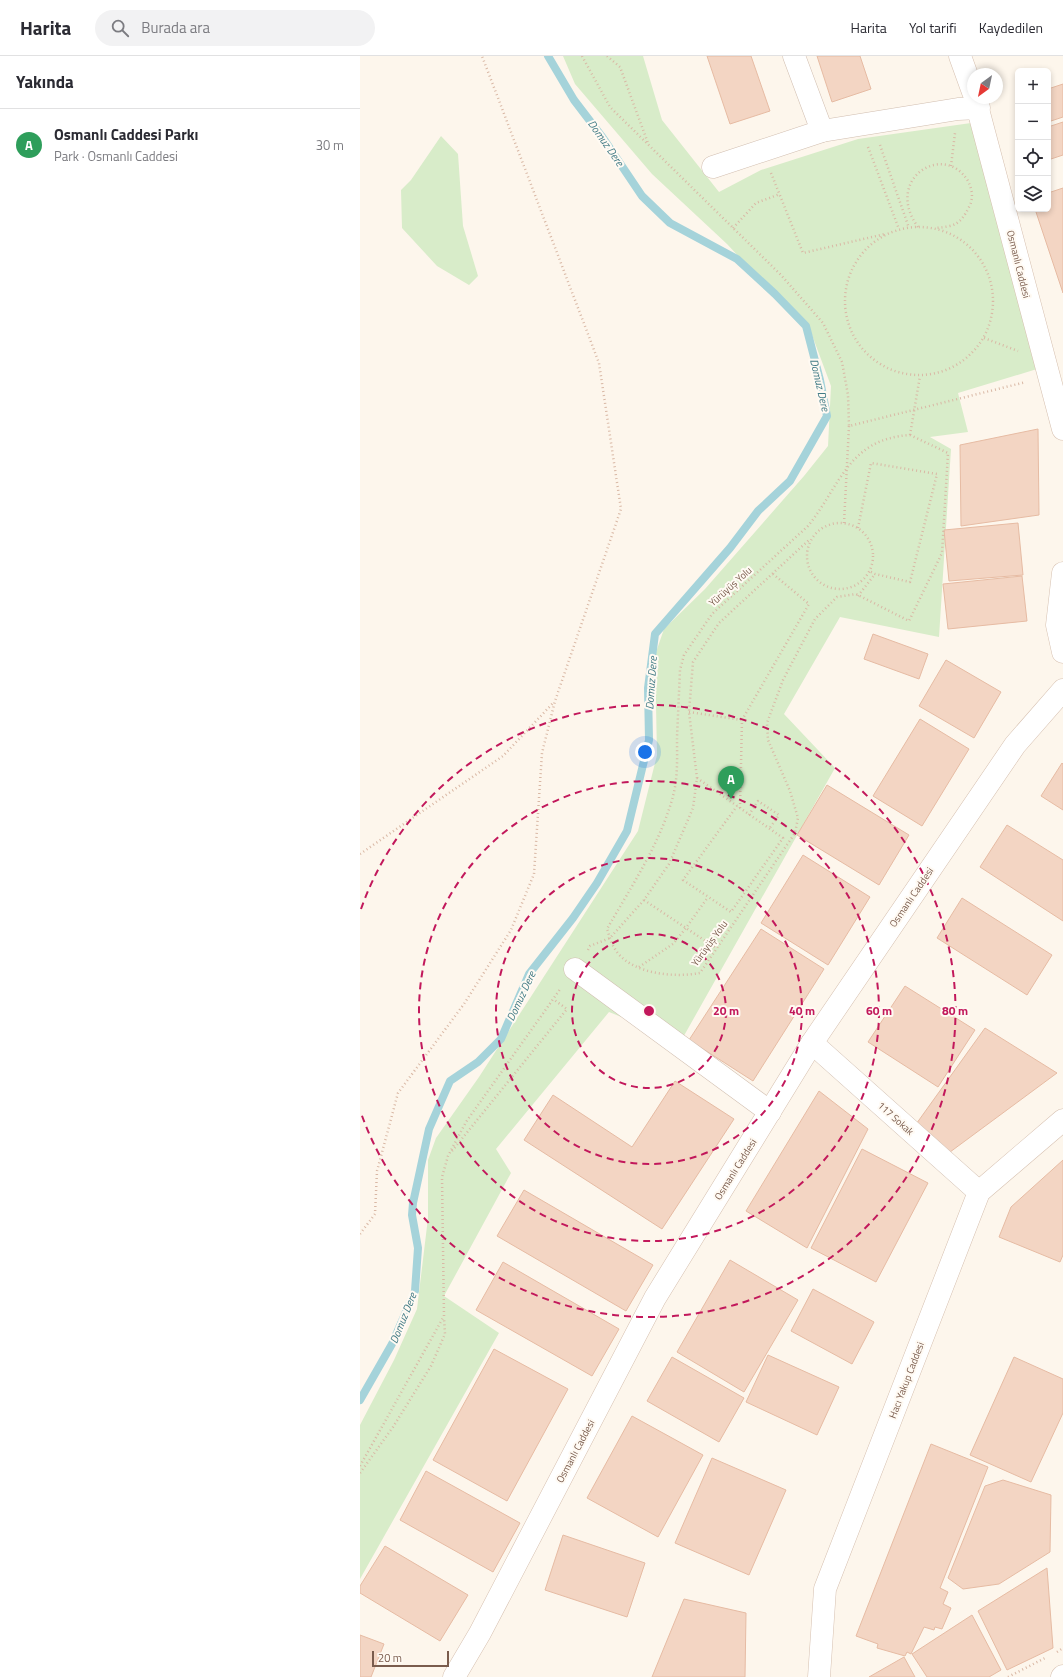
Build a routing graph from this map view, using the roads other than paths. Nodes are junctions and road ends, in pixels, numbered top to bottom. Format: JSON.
{"nodes":[{"id":1,"x":794,"y":56,"type":"edge"},
{"id":2,"x":960,"y":56,"type":"edge"},
{"id":3,"x":967,"y":85,"type":"edge"},
{"id":4,"x":967,"y":103,"type":"edge"},
{"id":5,"x":972,"y":104,"type":"edge"},
{"id":6,"x":822,"y":131,"type":"junction"},
{"id":7,"x":713,"y":167,"type":"dead end"},
{"id":8,"x":1063,"y":429,"type":"edge"},
{"id":9,"x":1063,"y":573,"type":"edge"},
{"id":10,"x":1063,"y":652,"type":"edge"},
{"id":11,"x":1063,"y":690,"type":"edge"},
{"id":12,"x":575,"y":969,"type":"dead end"},
{"id":13,"x":812,"y":1043,"type":"junction"},
{"id":14,"x":770,"y":1112,"type":"junction"},
{"id":15,"x":1063,"y":1120,"type":"edge"},
{"id":16,"x":979,"y":1192,"type":"junction"},
{"id":17,"x":454,"y":1677,"type":"edge"},
{"id":18,"x":819,"y":1677,"type":"edge"}],
"edges":[{"from":1,"to":6,"type":"street"},
{"from":2,"to":3,"type":"street","name":"Osmanlı Caddesi"},
{"from":4,"to":6,"type":"street"},
{"from":5,"to":8,"type":"street","name":"Osmanlı Caddesi"},
{"from":6,"to":7,"type":"street"},
{"from":9,"to":10,"type":"street"},
{"from":11,"to":13,"type":"street","name":"Osmanlı Caddesi"},
{"from":12,"to":14,"type":"street"},
{"from":13,"to":14,"type":"street","name":"Osmanlı Caddesi"},
{"from":13,"to":16,"type":"street","name":"117 Sokak"},
{"from":14,"to":17,"type":"street","name":"Osmanlı Caddesi"},
{"from":15,"to":16,"type":"street","name":"Hacı Yakup Caddesi"},
{"from":16,"to":18,"type":"street","name":"Hacı Yakup Caddesi"}]}
